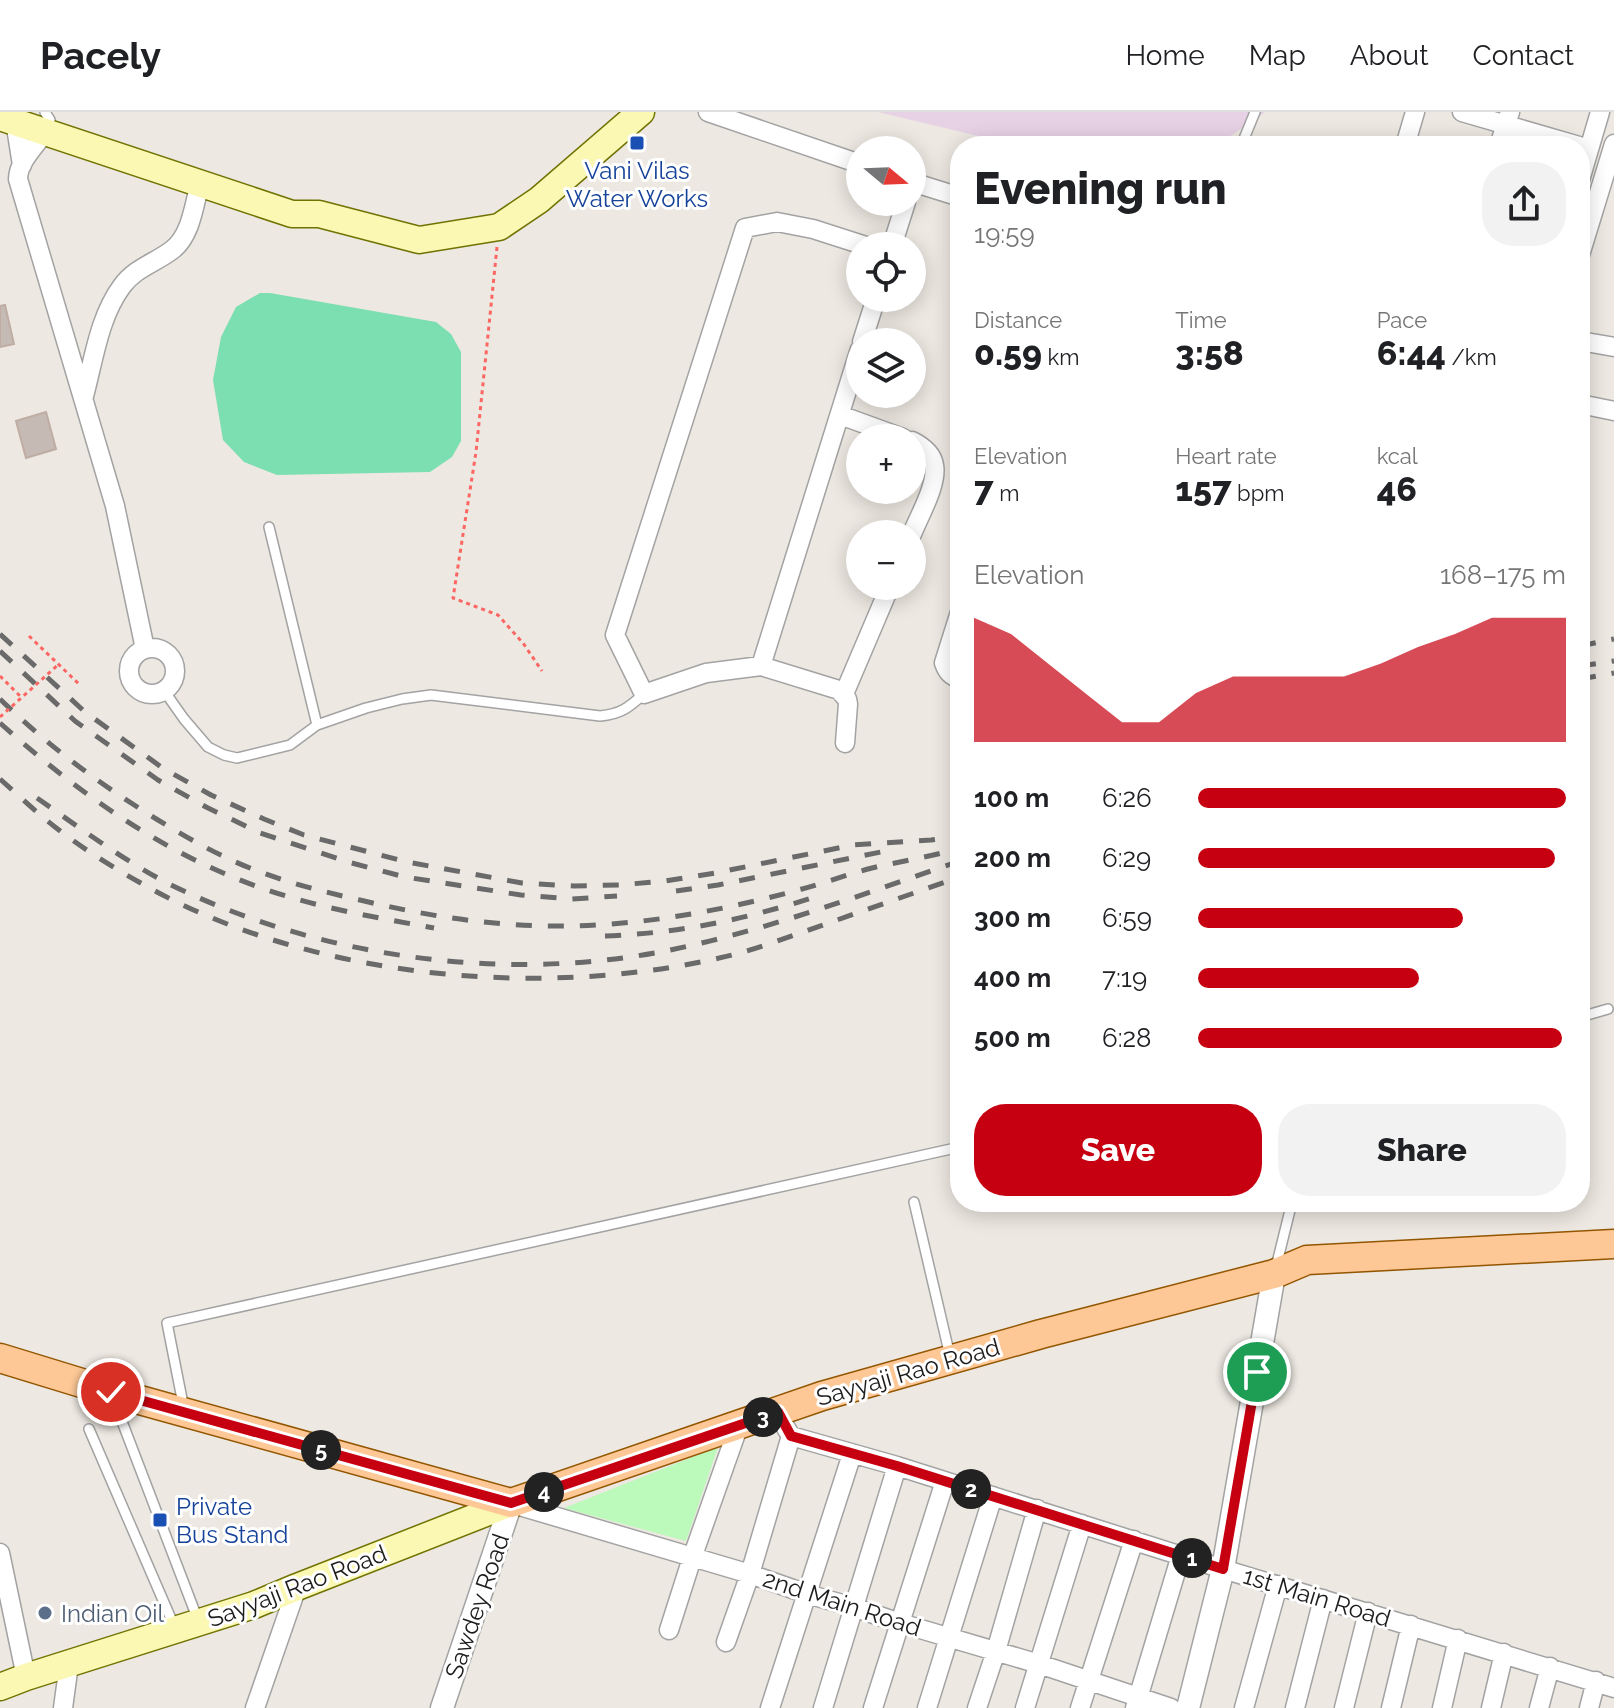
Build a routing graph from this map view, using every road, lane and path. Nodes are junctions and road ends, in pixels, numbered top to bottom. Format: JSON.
{"nodes":[{"id":1,"x":641,"y":112,"type":"edge"},
{"id":2,"x":708,"y":112,"type":"edge"},
{"id":3,"x":1255,"y":112,"type":"edge"},
{"id":4,"x":1415,"y":112,"type":"edge"},
{"id":5,"x":1462,"y":112,"type":"edge"},
{"id":6,"x":1600,"y":112,"type":"edge"},
{"id":7,"x":29,"y":118,"type":"edge"},
{"id":8,"x":1508,"y":118,"type":"edge"},
{"id":9,"x":1245,"y":136,"type":"edge"},
{"id":10,"x":1408,"y":136,"type":"edge"},
{"id":11,"x":1555,"y":136,"type":"edge"},
{"id":12,"x":1588,"y":136,"type":"edge"},
{"id":13,"x":1614,"y":144,"type":"edge"},
{"id":14,"x":846,"y":159,"type":"edge"},
{"id":15,"x":22,"y":165,"type":"junction"},
{"id":16,"x":200,"y":183,"type":"junction"},
{"id":17,"x":926,"y":186,"type":"edge"},
{"id":18,"x":950,"y":194,"type":"edge"},
{"id":19,"x":319,"y":214,"type":"junction"},
{"id":20,"x":1590,"y":222,"type":"edge"},
{"id":21,"x":499,"y":227,"type":"junction"},
{"id":22,"x":846,"y":240,"type":"edge"},
{"id":23,"x":1590,"y":343,"type":"edge"},
{"id":24,"x":1614,"y":347,"type":"edge"},
{"id":25,"x":846,"y":395,"type":"edge"},
{"id":26,"x":83,"y":399,"type":"junction"},
{"id":27,"x":1590,"y":406,"type":"edge"},
{"id":28,"x":1614,"y":411,"type":"edge"},
{"id":29,"x":840,"y":415,"type":"junction"},
{"id":30,"x":865,"y":424,"type":"edge"},
{"id":31,"x":926,"y":452,"type":"edge"},
{"id":32,"x":926,"y":500,"type":"edge"},
{"id":33,"x":269,"y":527,"type":"dead end"},
{"id":34,"x":884,"y":600,"type":"edge"},
{"id":35,"x":29,"y":636,"type":"dead end"},
{"id":36,"x":950,"y":644,"type":"edge"},
{"id":37,"x":145,"y":649,"type":"junction"},
{"id":38,"x":59,"y":664,"type":"junction"},
{"id":39,"x":761,"y":666,"type":"junction"},
{"id":40,"x":542,"y":671,"type":"dead end"},
{"id":41,"x":950,"y":674,"type":"edge"},
{"id":42,"x":0,"y":676,"type":"edge"},
{"id":43,"x":79,"y":684,"type":"dead end"},
{"id":44,"x":165,"y":692,"type":"junction"},
{"id":45,"x":644,"y":694,"type":"junction"},
{"id":46,"x":844,"y":694,"type":"junction"},
{"id":47,"x":21,"y":697,"type":"junction"},
{"id":48,"x":0,"y":717,"type":"edge"},
{"id":49,"x":317,"y":725,"type":"junction"},
{"id":50,"x":845,"y":743,"type":"dead end"},
{"id":51,"x":1608,"y":1009,"type":"dead end"},
{"id":52,"x":1590,"y":1014,"type":"edge"},
{"id":53,"x":950,"y":1149,"type":"edge"},
{"id":54,"x":914,"y":1202,"type":"dead end"},
{"id":55,"x":1290,"y":1212,"type":"edge"},
{"id":56,"x":1614,"y":1244,"type":"edge"},
{"id":57,"x":1274,"y":1274,"type":"junction"},
{"id":58,"x":0,"y":1358,"type":"edge"},
{"id":59,"x":951,"y":1359,"type":"junction"},
{"id":60,"x":111,"y":1392,"type":"junction"},
{"id":61,"x":185,"y":1412,"type":"junction"},
{"id":62,"x":784,"y":1424,"type":"junction"},
{"id":63,"x":739,"y":1425,"type":"junction"},
{"id":64,"x":89,"y":1429,"type":"dead end"},
{"id":65,"x":852,"y":1454,"type":"junction"},
{"id":66,"x":897,"y":1466,"type":"junction"},
{"id":67,"x":945,"y":1481,"type":"junction"},
{"id":68,"x":993,"y":1496,"type":"junction"},
{"id":69,"x":511,"y":1503,"type":"junction"},
{"id":70,"x":1037,"y":1509,"type":"junction"},
{"id":71,"x":1082,"y":1524,"type":"junction"},
{"id":72,"x":1134,"y":1540,"type":"junction"},
{"id":73,"x":0,"y":1553,"type":"edge"},
{"id":74,"x":1181,"y":1555,"type":"junction"},
{"id":75,"x":692,"y":1558,"type":"junction"},
{"id":76,"x":1223,"y":1569,"type":"junction"},
{"id":77,"x":750,"y":1574,"type":"junction"},
{"id":78,"x":1278,"y":1585,"type":"junction"},
{"id":79,"x":297,"y":1587,"type":"junction"},
{"id":80,"x":807,"y":1594,"type":"junction"},
{"id":81,"x":1323,"y":1599,"type":"junction"},
{"id":82,"x":853,"y":1607,"type":"junction"},
{"id":83,"x":1368,"y":1612,"type":"junction"},
{"id":84,"x":900,"y":1623,"type":"junction"},
{"id":85,"x":1411,"y":1625,"type":"junction"},
{"id":86,"x":187,"y":1627,"type":"junction"},
{"id":87,"x":669,"y":1630,"type":"dead end"},
{"id":88,"x":950,"y":1637,"type":"junction"},
{"id":89,"x":1458,"y":1639,"type":"junction"},
{"id":90,"x":726,"y":1642,"type":"dead end"},
{"id":91,"x":996,"y":1651,"type":"junction"},
{"id":92,"x":1504,"y":1653,"type":"junction"},
{"id":93,"x":69,"y":1664,"type":"junction"},
{"id":94,"x":1039,"y":1664,"type":"junction"},
{"id":95,"x":1550,"y":1667,"type":"junction"},
{"id":96,"x":26,"y":1677,"type":"junction"},
{"id":97,"x":1088,"y":1681,"type":"junction"},
{"id":98,"x":1596,"y":1681,"type":"junction"},
{"id":99,"x":0,"y":1687,"type":"edge"},
{"id":100,"x":1614,"y":1688,"type":"edge"},
{"id":101,"x":1136,"y":1703,"type":"edge"},
{"id":102,"x":63,"y":1708,"type":"edge"},
{"id":103,"x":255,"y":1708,"type":"edge"},
{"id":104,"x":442,"y":1708,"type":"edge"},
{"id":105,"x":770,"y":1708,"type":"edge"},
{"id":106,"x":823,"y":1708,"type":"edge"},
{"id":107,"x":873,"y":1708,"type":"edge"},
{"id":108,"x":927,"y":1708,"type":"edge"},
{"id":109,"x":977,"y":1708,"type":"edge"},
{"id":110,"x":1025,"y":1708,"type":"edge"},
{"id":111,"x":1080,"y":1708,"type":"edge"},
{"id":112,"x":1171,"y":1708,"type":"edge"},
{"id":113,"x":1188,"y":1708,"type":"edge"},
{"id":114,"x":1244,"y":1708,"type":"edge"},
{"id":115,"x":1295,"y":1708,"type":"edge"},
{"id":116,"x":1344,"y":1708,"type":"edge"},
{"id":117,"x":1391,"y":1708,"type":"edge"},
{"id":118,"x":1442,"y":1708,"type":"edge"},
{"id":119,"x":1491,"y":1708,"type":"edge"},
{"id":120,"x":1539,"y":1708,"type":"edge"},
{"id":121,"x":1589,"y":1708,"type":"edge"}],
"edges":[{"from":1,"to":21,"type":"main road"},
{"from":2,"to":14,"type":"street"},
{"from":3,"to":9,"type":"lane"},
{"from":4,"to":10,"type":"street"},
{"from":5,"to":8,"type":"street"},
{"from":6,"to":12,"type":"street"},
{"from":7,"to":15,"type":"street"},
{"from":7,"to":15,"type":"street"},
{"from":7,"to":16,"type":"main road"},
{"from":7,"to":19,"type":"main road"},
{"from":8,"to":11,"type":"street"},
{"from":13,"to":20,"type":"street"},
{"from":15,"to":26,"type":"street"},
{"from":16,"to":19,"type":"main road"},
{"from":16,"to":26,"type":"street"},
{"from":17,"to":18,"type":"street"},
{"from":19,"to":21,"type":"main road"},
{"from":21,"to":40,"type":"path"},
{"from":22,"to":45,"type":"street"},
{"from":23,"to":24,"type":"street"},
{"from":25,"to":29,"type":"street"},
{"from":26,"to":37,"type":"street"},
{"from":27,"to":28,"type":"street"},
{"from":29,"to":30,"type":"street"},
{"from":29,"to":39,"type":"street"},
{"from":31,"to":32,"type":"street"},
{"from":33,"to":49,"type":"lane"},
{"from":34,"to":46,"type":"street"},
{"from":35,"to":38,"type":"path"},
{"from":36,"to":41,"type":"street"},
{"from":37,"to":44,"type":"street"},
{"from":37,"to":44,"type":"street"},
{"from":38,"to":43,"type":"path"},
{"from":38,"to":47,"type":"path","bridge":true},
{"from":39,"to":45,"type":"street"},
{"from":39,"to":46,"type":"street"},
{"from":42,"to":47,"type":"path"},
{"from":44,"to":49,"type":"lane"},
{"from":45,"to":49,"type":"lane"},
{"from":46,"to":50,"type":"street"},
{"from":47,"to":48,"type":"path","bridge":true},
{"from":51,"to":52,"type":"lane"},
{"from":53,"to":61,"type":"lane"},
{"from":54,"to":59,"type":"lane"},
{"from":55,"to":57,"type":"lane"},
{"from":56,"to":57,"type":"main road","name":"Sayyaji Rao Road"},
{"from":57,"to":59,"type":"main road","name":"Sayyaji Rao Road"},
{"from":57,"to":76,"type":"street"},
{"from":58,"to":60,"type":"main road"},
{"from":59,"to":62,"type":"main road","name":"Sayyaji Rao Road"},
{"from":60,"to":61,"type":"main road"},
{"from":60,"to":86,"type":"lane"},
{"from":61,"to":69,"type":"main road"},
{"from":62,"to":63,"type":"main road","name":"Sayyaji Rao Road"},
{"from":62,"to":65,"type":"street","name":"1st Main Road"},
{"from":62,"to":77,"type":"street"},
{"from":63,"to":69,"type":"main road","name":"Sayyaji Rao Road"},
{"from":63,"to":75,"type":"street"},
{"from":64,"to":86,"type":"lane"},
{"from":65,"to":66,"type":"street","name":"1st Main Road"},
{"from":65,"to":80,"type":"street"},
{"from":66,"to":67,"type":"street","name":"1st Main Road"},
{"from":66,"to":82,"type":"street"},
{"from":67,"to":68,"type":"street","name":"1st Main Road"},
{"from":67,"to":84,"type":"street"},
{"from":68,"to":70,"type":"street","name":"1st Main Road"},
{"from":68,"to":88,"type":"street"},
{"from":69,"to":75,"type":"street","name":"2nd Main Road"},
{"from":69,"to":79,"type":"main road","name":"Sayyaji Rao Road"},
{"from":69,"to":104,"type":"street","name":"Sawdey Road"},
{"from":70,"to":71,"type":"street","name":"1st Main Road"},
{"from":70,"to":91,"type":"street"},
{"from":71,"to":72,"type":"street","name":"1st Main Road"},
{"from":71,"to":94,"type":"street"},
{"from":72,"to":74,"type":"street","name":"1st Main Road"},
{"from":72,"to":97,"type":"street"},
{"from":73,"to":96,"type":"street"},
{"from":74,"to":76,"type":"street","name":"1st Main Road"},
{"from":74,"to":101,"type":"street"},
{"from":75,"to":77,"type":"street","name":"2nd Main Road"},
{"from":75,"to":87,"type":"street"},
{"from":76,"to":78,"type":"street","name":"1st Main Road"},
{"from":76,"to":113,"type":"street"},
{"from":77,"to":80,"type":"street","name":"2nd Main Road"},
{"from":77,"to":90,"type":"street"},
{"from":78,"to":81,"type":"street","name":"1st Main Road"},
{"from":78,"to":114,"type":"street"},
{"from":79,"to":86,"type":"main road","name":"Sayyaji Rao Road"},
{"from":79,"to":103,"type":"street"},
{"from":80,"to":82,"type":"street","name":"2nd Main Road"},
{"from":80,"to":105,"type":"street"},
{"from":81,"to":83,"type":"street","name":"1st Main Road"},
{"from":81,"to":115,"type":"street"},
{"from":82,"to":84,"type":"street","name":"2nd Main Road"},
{"from":82,"to":106,"type":"street"},
{"from":83,"to":85,"type":"street","name":"1st Main Road"},
{"from":83,"to":116,"type":"street"},
{"from":84,"to":88,"type":"street","name":"2nd Main Road"},
{"from":84,"to":107,"type":"street"},
{"from":85,"to":89,"type":"street","name":"1st Main Road"},
{"from":85,"to":117,"type":"street"},
{"from":86,"to":93,"type":"main road","name":"Sayyaji Rao Road"},
{"from":88,"to":91,"type":"street","name":"2nd Main Road"},
{"from":88,"to":108,"type":"street"},
{"from":89,"to":92,"type":"street","name":"1st Main Road"},
{"from":89,"to":118,"type":"street"},
{"from":91,"to":94,"type":"street","name":"2nd Main Road"},
{"from":91,"to":109,"type":"street"},
{"from":92,"to":95,"type":"street","name":"1st Main Road"},
{"from":92,"to":119,"type":"street"},
{"from":93,"to":96,"type":"main road","name":"Sayyaji Rao Road"},
{"from":93,"to":102,"type":"street"},
{"from":94,"to":97,"type":"street","name":"2nd Main Road"},
{"from":94,"to":110,"type":"street"},
{"from":95,"to":98,"type":"street","name":"1st Main Road"},
{"from":95,"to":120,"type":"street"},
{"from":96,"to":99,"type":"main road","name":"Sayyaji Rao Road"},
{"from":97,"to":101,"type":"street","name":"2nd Main Road"},
{"from":97,"to":111,"type":"street"},
{"from":98,"to":100,"type":"street","name":"1st Main Road"},
{"from":98,"to":121,"type":"street"},
{"from":101,"to":112,"type":"street","name":"2nd Main Road"}]}
